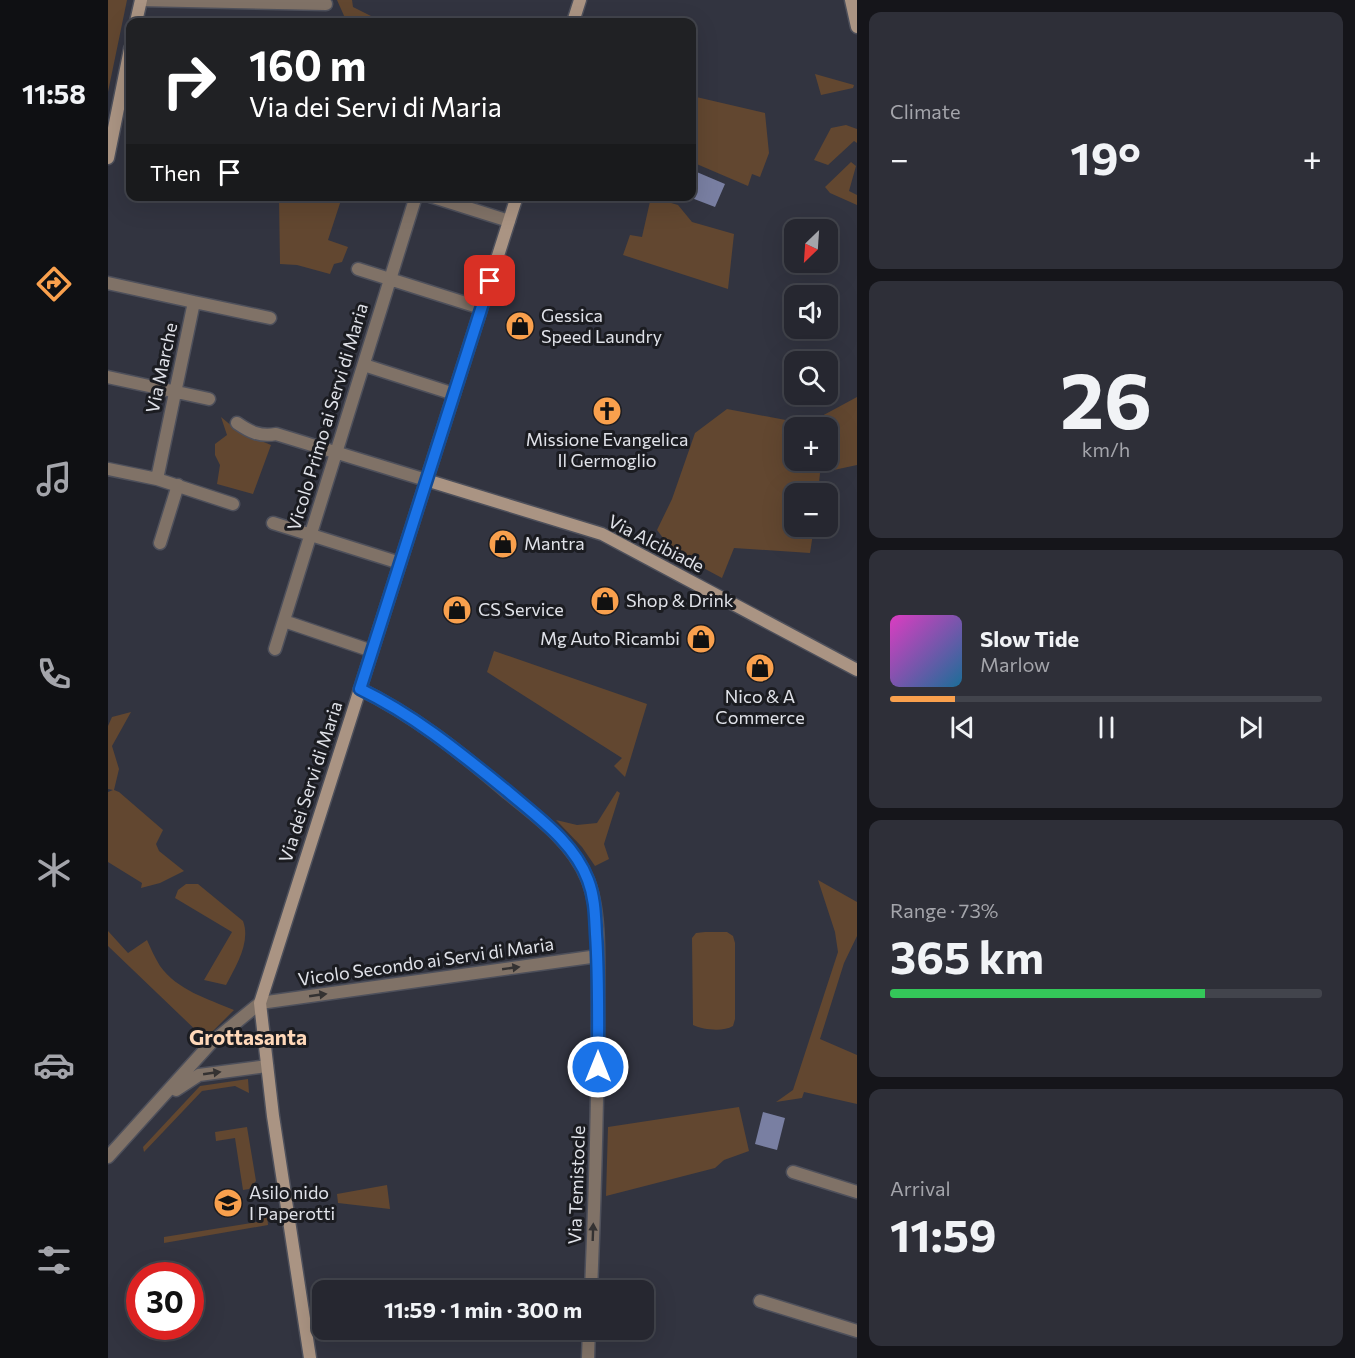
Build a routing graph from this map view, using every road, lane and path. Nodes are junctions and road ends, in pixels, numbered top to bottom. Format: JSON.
{"nodes":[{"id":1,"x":141,"y":0,"type":"edge"},
{"id":2,"x":580,"y":0,"type":"edge"},
{"id":3,"x":851,"y":0,"type":"edge"},
{"id":4,"x":326,"y":4,"type":"dead end"},
{"id":5,"x":137,"y":18,"type":"edge"},
{"id":6,"x":574,"y":18,"type":"edge"},
{"id":7,"x":857,"y":27,"type":"edge"},
{"id":8,"x":126,"y":69,"type":"edge"},
{"id":9,"x":108,"y":158,"type":"edge"},
{"id":10,"x":414,"y":201,"type":"edge"},
{"id":11,"x":446,"y":201,"type":"edge"},
{"id":12,"x":515,"y":201,"type":"edge"},
{"id":13,"x":509,"y":221,"type":"junction"},
{"id":14,"x":358,"y":269,"type":"dead end"},
{"id":15,"x":390,"y":279,"type":"junction"},
{"id":16,"x":108,"y":283,"type":"edge"},
{"id":17,"x":194,"y":302,"type":"junction"},
{"id":18,"x":481,"y":308,"type":"junction"},
{"id":19,"x":270,"y":318,"type":"dead end"},
{"id":20,"x":364,"y":365,"type":"junction"},
{"id":21,"x":108,"y":377,"type":"edge"},
{"id":22,"x":175,"y":391,"type":"junction"},
{"id":23,"x":454,"y":394,"type":"junction"},
{"id":24,"x":209,"y":399,"type":"dead end"},
{"id":25,"x":237,"y":423,"type":"dead end"},
{"id":26,"x":336,"y":452,"type":"junction"},
{"id":27,"x":108,"y":469,"type":"edge"},
{"id":28,"x":157,"y":479,"type":"junction"},
{"id":29,"x":426,"y":480,"type":"junction"},
{"id":30,"x":178,"y":485,"type":"junction"},
{"id":31,"x":233,"y":504,"type":"dead end"},
{"id":32,"x":273,"y":523,"type":"dead end"},
{"id":33,"x":310,"y":535,"type":"junction"},
{"id":34,"x":160,"y":543,"type":"dead end"},
{"id":35,"x":400,"y":563,"type":"junction"},
{"id":36,"x":284,"y":621,"type":"junction"},
{"id":37,"x":275,"y":649,"type":"dead end"},
{"id":38,"x":372,"y":651,"type":"junction"},
{"id":39,"x":857,"y":670,"type":"edge"},
{"id":40,"x":360,"y":689,"type":"junction"},
{"id":41,"x":598,"y":956,"type":"junction"},
{"id":42,"x":260,"y":1003,"type":"junction"},
{"id":43,"x":267,"y":1066,"type":"junction"},
{"id":44,"x":163,"y":1098,"type":"junction"},
{"id":45,"x":108,"y":1157,"type":"edge"},
{"id":46,"x":793,"y":1172,"type":"dead end"},
{"id":47,"x":857,"y":1192,"type":"edge"},
{"id":48,"x":591,"y":1280,"type":"edge"},
{"id":49,"x":760,"y":1301,"type":"dead end"},
{"id":50,"x":857,"y":1331,"type":"edge"},
{"id":51,"x":589,"y":1340,"type":"edge"},
{"id":52,"x":310,"y":1358,"type":"edge"},
{"id":53,"x":588,"y":1358,"type":"edge"}],
"edges":[{"from":1,"to":4,"type":"street"},
{"from":1,"to":5,"type":"street"},
{"from":2,"to":6,"type":"street"},
{"from":3,"to":7,"type":"street"},
{"from":8,"to":9,"type":"street"},
{"from":10,"to":15,"type":"street","name":"Vicolo Primo ai Servi di Maria"},
{"from":11,"to":13,"type":"street"},
{"from":12,"to":13,"type":"street","name":"Via dei Servi di Maria"},
{"from":13,"to":18,"type":"street","name":"Via dei Servi di Maria"},
{"from":14,"to":15,"type":"street"},
{"from":15,"to":18,"type":"street"},
{"from":15,"to":20,"type":"street","name":"Vicolo Primo ai Servi di Maria"},
{"from":16,"to":17,"type":"street","name":"Via Marche"},
{"from":17,"to":19,"type":"street"},
{"from":17,"to":22,"type":"street","name":"Via Marche"},
{"from":18,"to":23,"type":"street","name":"Via dei Servi di Maria"},
{"from":20,"to":23,"type":"street"},
{"from":20,"to":26,"type":"street","name":"Vicolo Primo ai Servi di Maria"},
{"from":21,"to":22,"type":"street"},
{"from":22,"to":24,"type":"street"},
{"from":22,"to":28,"type":"street","name":"Via Marche"},
{"from":23,"to":29,"type":"street","name":"Via dei Servi di Maria"},
{"from":25,"to":26,"type":"street"},
{"from":26,"to":29,"type":"street"},
{"from":26,"to":33,"type":"street","name":"Vicolo Primo ai Servi di Maria"},
{"from":27,"to":28,"type":"street"},
{"from":28,"to":30,"type":"street"},
{"from":29,"to":35,"type":"street","name":"Via dei Servi di Maria"},
{"from":29,"to":39,"type":"street","name":"Via Alcibiade"},
{"from":30,"to":31,"type":"street"},
{"from":30,"to":34,"type":"street"},
{"from":32,"to":33,"type":"street"},
{"from":33,"to":35,"type":"street"},
{"from":33,"to":36,"type":"street","name":"Vicolo Primo ai Servi di Maria"},
{"from":35,"to":38,"type":"street","name":"Via dei Servi di Maria"},
{"from":36,"to":37,"type":"street","name":"Vicolo Primo ai Servi di Maria"},
{"from":36,"to":38,"type":"street"},
{"from":38,"to":40,"type":"street","name":"Via dei Servi di Maria"},
{"from":40,"to":41,"type":"street","name":"Via Temistocle"},
{"from":40,"to":42,"type":"street","name":"Via dei Servi di Maria"},
{"from":42,"to":41,"type":"street","name":"Vicolo Secondo ai Servi di Maria","one_way":true},
{"from":48,"to":41,"type":"street","name":"Via Temistocle","one_way":true},
{"from":42,"to":43,"type":"street","name":"Via dei Servi di Maria"},
{"from":42,"to":44,"type":"street"},
{"from":44,"to":43,"type":"street","one_way":true},
{"from":43,"to":52,"type":"street","name":"Via dei Servi di Maria"},
{"from":44,"to":45,"type":"street"},
{"from":46,"to":47,"type":"street"},
{"from":49,"to":50,"type":"street"},
{"from":51,"to":53,"type":"street"}]}
